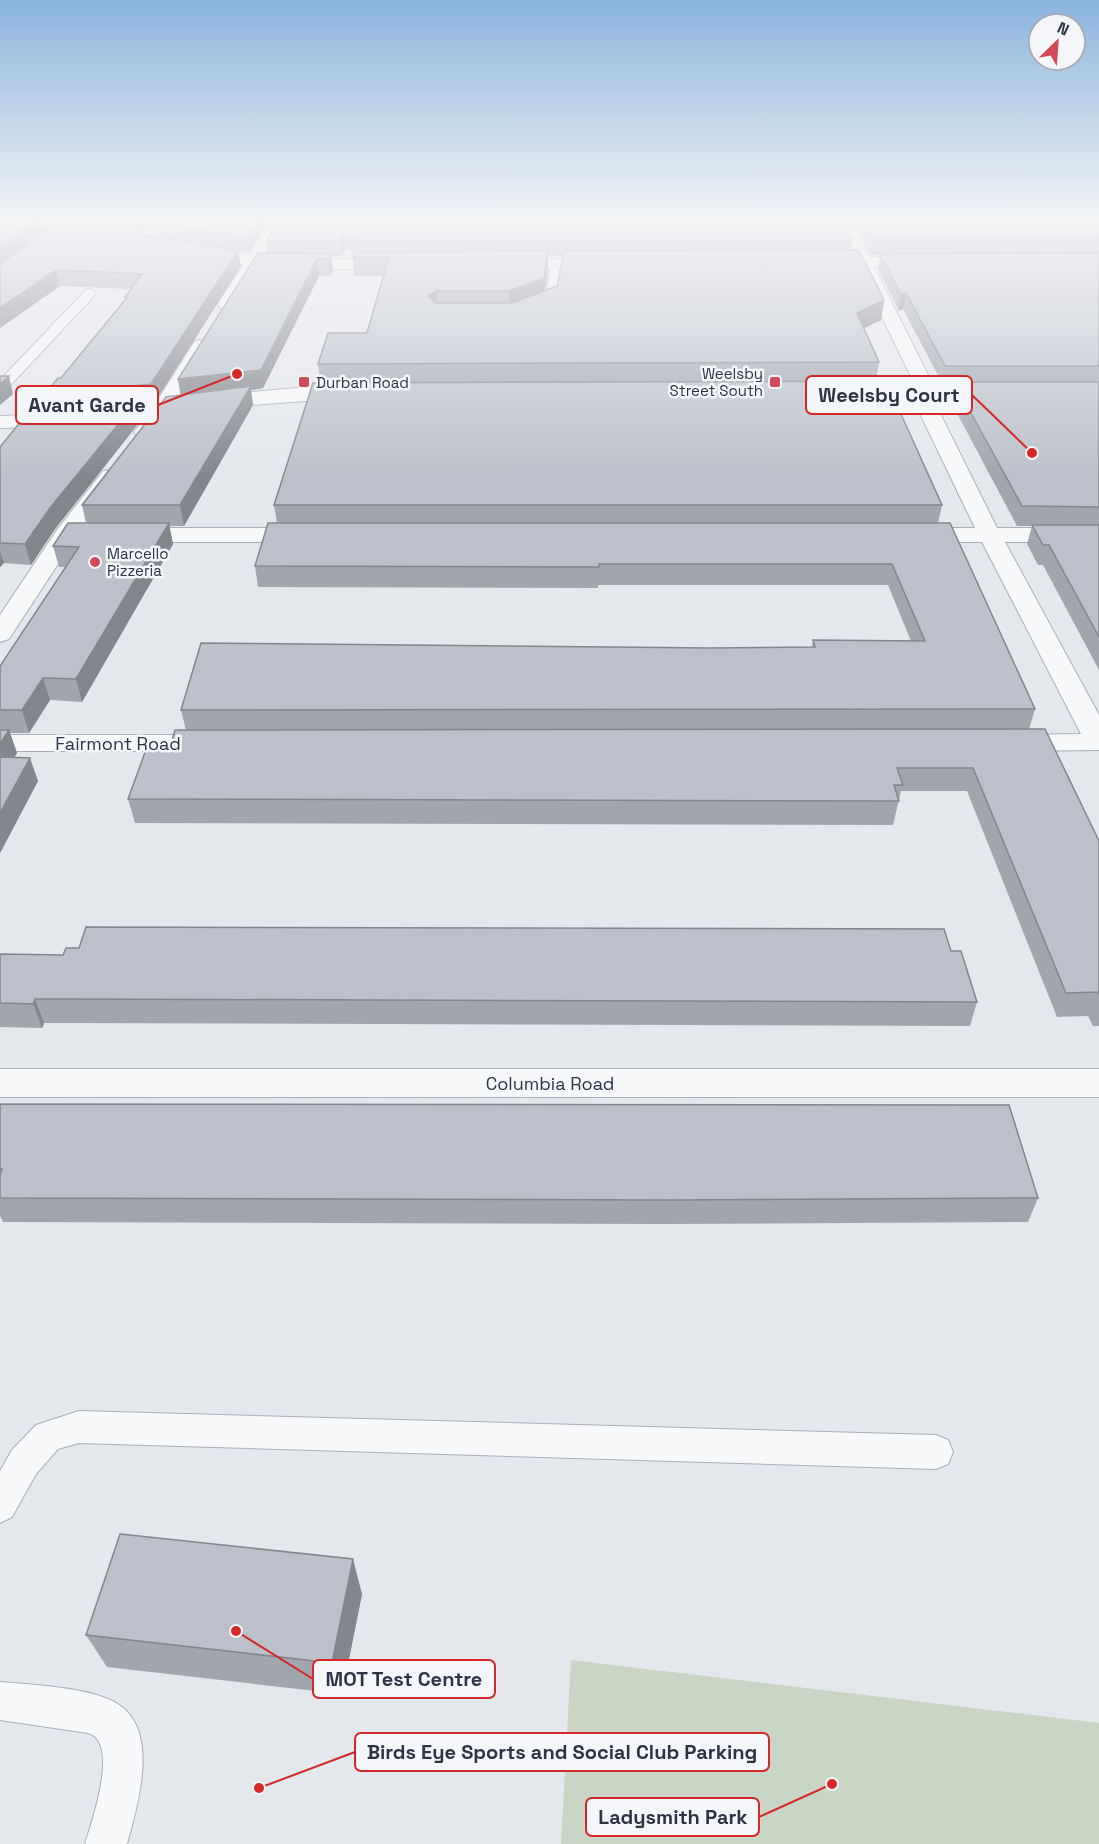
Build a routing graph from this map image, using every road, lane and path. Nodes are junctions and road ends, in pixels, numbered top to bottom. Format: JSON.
{"nodes":[{"id":1,"x":79,"y":305,"type":"edge"},
{"id":2,"x":226,"y":305,"type":"edge"},
{"id":3,"x":542,"y":305,"type":"edge"},
{"id":4,"x":886,"y":305,"type":"edge"},
{"id":5,"x":522,"y":313,"type":"edge"},
{"id":6,"x":0,"y":388,"type":"edge"},
{"id":7,"x":828,"y":392,"type":"edge"},
{"id":8,"x":922,"y":392,"type":"junction"},
{"id":9,"x":1016,"y":392,"type":"edge"},
{"id":10,"x":369,"y":393,"type":"edge"},
{"id":11,"x":162,"y":409,"type":"junction"},
{"id":12,"x":0,"y":422,"type":"edge"},
{"id":13,"x":134,"y":445,"type":"edge"},
{"id":14,"x":120,"y":463,"type":"edge"},
{"id":15,"x":988,"y":534,"type":"junction"},
{"id":16,"x":65,"y":535,"type":"junction"},
{"id":17,"x":328,"y":535,"type":"edge"},
{"id":18,"x":889,"y":535,"type":"edge"},
{"id":19,"x":1099,"y":535,"type":"edge"},
{"id":20,"x":0,"y":634,"type":"edge"},
{"id":21,"x":1099,"y":742,"type":"edge"},
{"id":22,"x":0,"y":743,"type":"edge"},
{"id":23,"x":239,"y":743,"type":"edge"},
{"id":24,"x":978,"y":743,"type":"edge"},
{"id":25,"x":0,"y":1083,"type":"edge"},
{"id":26,"x":1099,"y":1083,"type":"edge"},
{"id":27,"x":936,"y":1452,"type":"dead end"},
{"id":28,"x":0,"y":1505,"type":"edge"},
{"id":29,"x":0,"y":1701,"type":"edge"},
{"id":30,"x":106,"y":1844,"type":"edge"}],
"edges":[{"from":1,"to":6,"type":"lane"},
{"from":2,"to":11,"type":"street"},
{"from":3,"to":5,"type":"lane"},
{"from":4,"to":8,"type":"street"},
{"from":7,"to":8,"type":"street"},
{"from":8,"to":9,"type":"street"},
{"from":8,"to":15,"type":"street"},
{"from":10,"to":11,"type":"street"},
{"from":11,"to":12,"type":"street"},
{"from":11,"to":13,"type":"street"},
{"from":14,"to":16,"type":"street"},
{"from":15,"to":18,"type":"street"},
{"from":15,"to":19,"type":"street"},
{"from":15,"to":21,"type":"street"},
{"from":16,"to":17,"type":"street"},
{"from":16,"to":20,"type":"street"},
{"from":21,"to":24,"type":"street"},
{"from":22,"to":23,"type":"street","name":"Fairmont Road"},
{"from":25,"to":26,"type":"street","name":"Columbia Road"},
{"from":27,"to":28,"type":"lane"},
{"from":29,"to":30,"type":"lane"}]}
